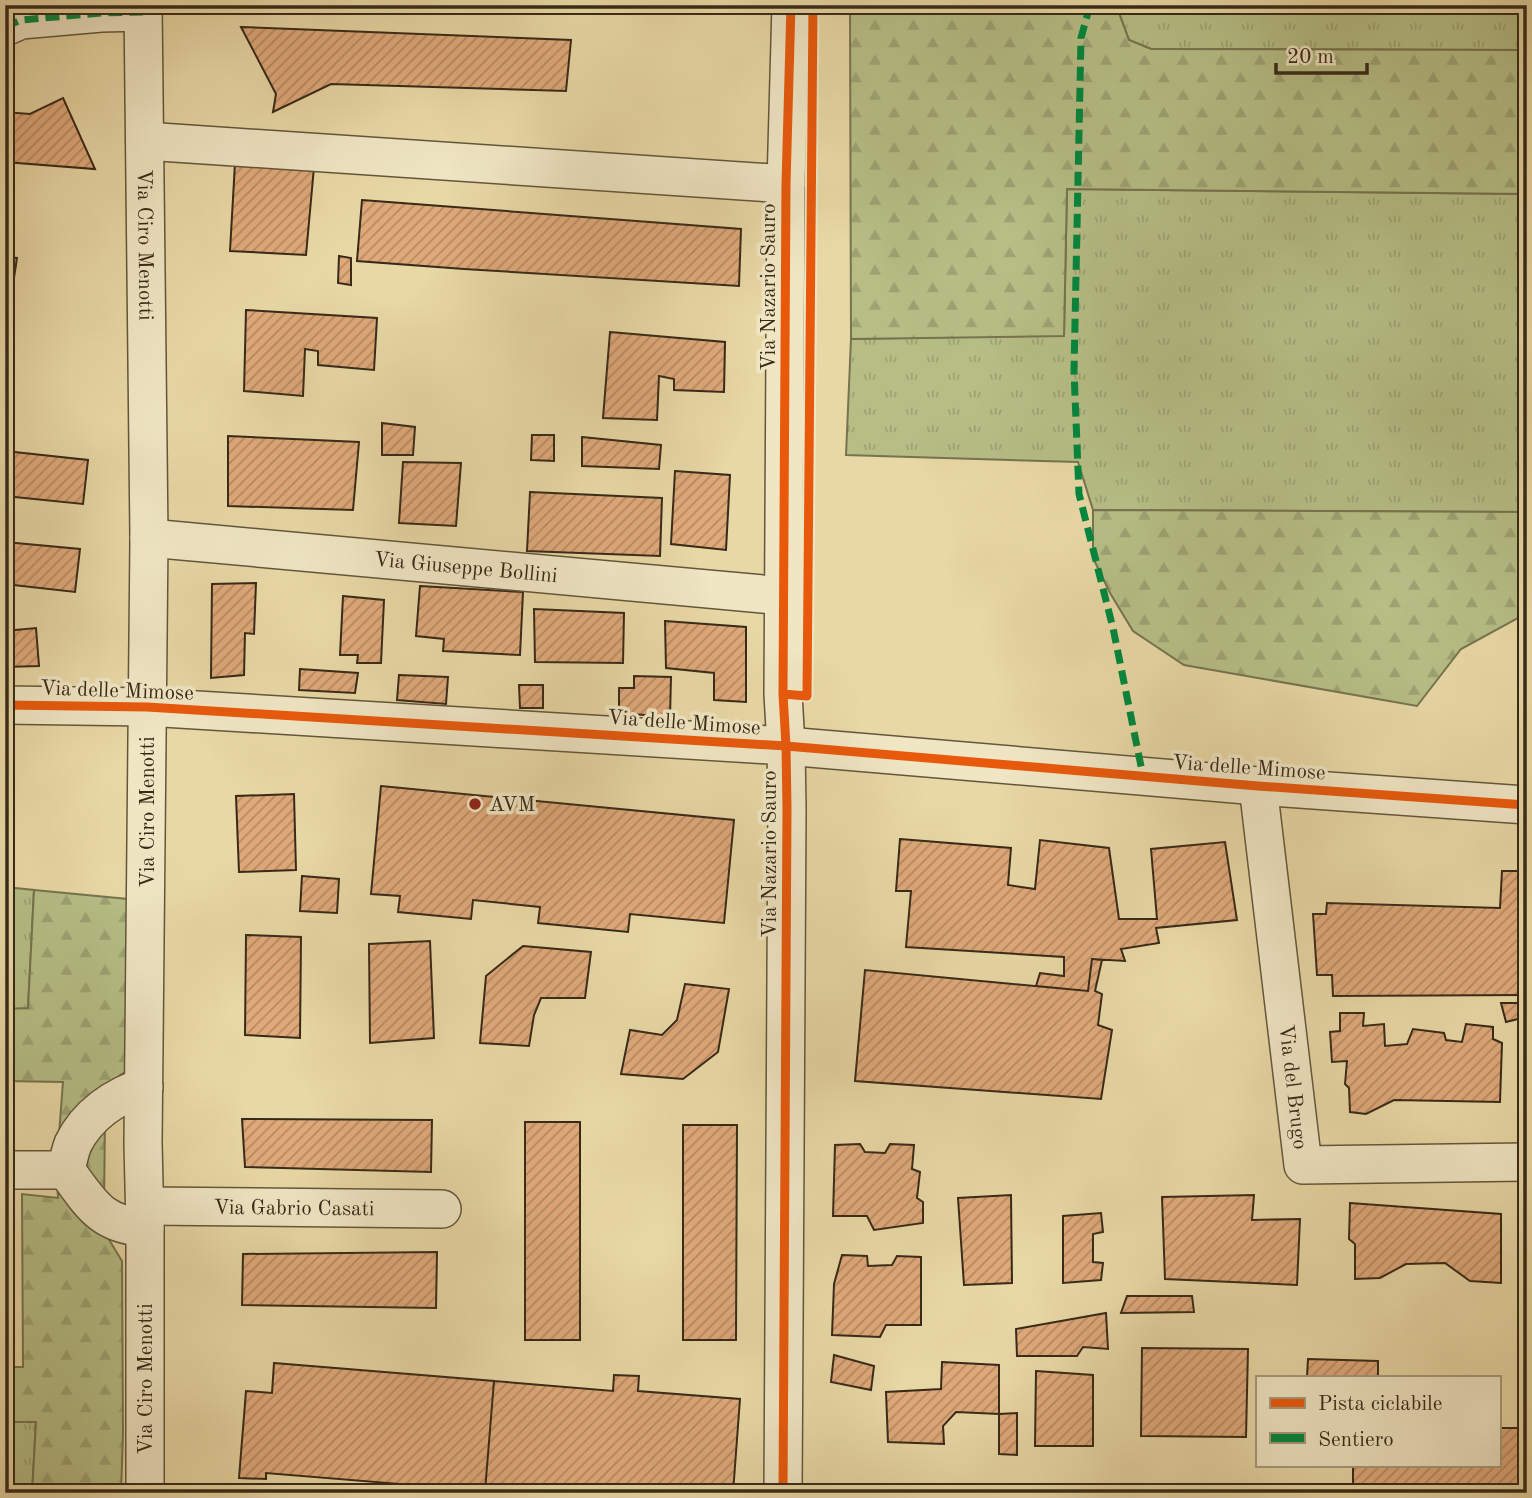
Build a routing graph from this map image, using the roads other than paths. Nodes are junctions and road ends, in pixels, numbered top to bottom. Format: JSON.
{"nodes":[{"id":1,"x":791,"y":5,"type":"edge"},
{"id":2,"x":143,"y":9,"type":"edge"},
{"id":3,"x":5,"y":27,"type":"edge"},
{"id":4,"x":145,"y":141,"type":"junction"},
{"id":5,"x":786,"y":184,"type":"junction"},
{"id":6,"x":149,"y":538,"type":"junction"},
{"id":7,"x":784,"y":596,"type":"junction"},
{"id":8,"x":5,"y":705,"type":"edge"},
{"id":9,"x":148,"y":707,"type":"junction"},
{"id":10,"x":786,"y":746,"type":"junction"},
{"id":11,"x":1258,"y":786,"type":"junction"},
{"id":12,"x":1527,"y":805,"type":"edge"},
{"id":13,"x":144,"y":1087,"type":"junction"},
{"id":14,"x":1527,"y":1163,"type":"edge"},
{"id":15,"x":5,"y":1170,"type":"edge"},
{"id":16,"x":66,"y":1170,"type":"junction"},
{"id":17,"x":442,"y":1209,"type":"dead end"},
{"id":18,"x":145,"y":1217,"type":"junction"},
{"id":19,"x":145,"y":1493,"type":"edge"},
{"id":20,"x":783,"y":1493,"type":"edge"}],
"edges":[{"from":1,"to":5,"type":"street","name":"Via Nazario Sauro"},
{"from":2,"to":3,"type":"street"},
{"from":2,"to":4,"type":"street","name":"Via Ciro Menotti"},
{"from":4,"to":5,"type":"street","name":"Via Nazario Sauro"},
{"from":4,"to":6,"type":"street","name":"Via Ciro Menotti"},
{"from":5,"to":7,"type":"street","name":"Via Nazario Sauro"},
{"from":6,"to":7,"type":"street","name":"Via Giuseppe Bollini"},
{"from":6,"to":9,"type":"street","name":"Via Ciro Menotti"},
{"from":7,"to":10,"type":"street","name":"Via Nazario Sauro"},
{"from":8,"to":9,"type":"street","name":"Via delle Mimose"},
{"from":9,"to":10,"type":"street","name":"Via delle Mimose"},
{"from":9,"to":13,"type":"street","name":"Via Ciro Menotti"},
{"from":10,"to":11,"type":"street","name":"Via delle Mimose"},
{"from":10,"to":20,"type":"street","name":"Via Nazario Sauro"},
{"from":11,"to":12,"type":"street","name":"Via delle Mimose"},
{"from":11,"to":14,"type":"street","name":"Via del Brugo"},
{"from":13,"to":16,"type":"street"},
{"from":13,"to":18,"type":"street","name":"Via Ciro Menotti"},
{"from":15,"to":16,"type":"street"},
{"from":16,"to":18,"type":"street","name":"Via Gabrio Casati"},
{"from":17,"to":18,"type":"street","name":"Via Gabrio Casati"},
{"from":18,"to":19,"type":"street","name":"Via Ciro Menotti"}]}
